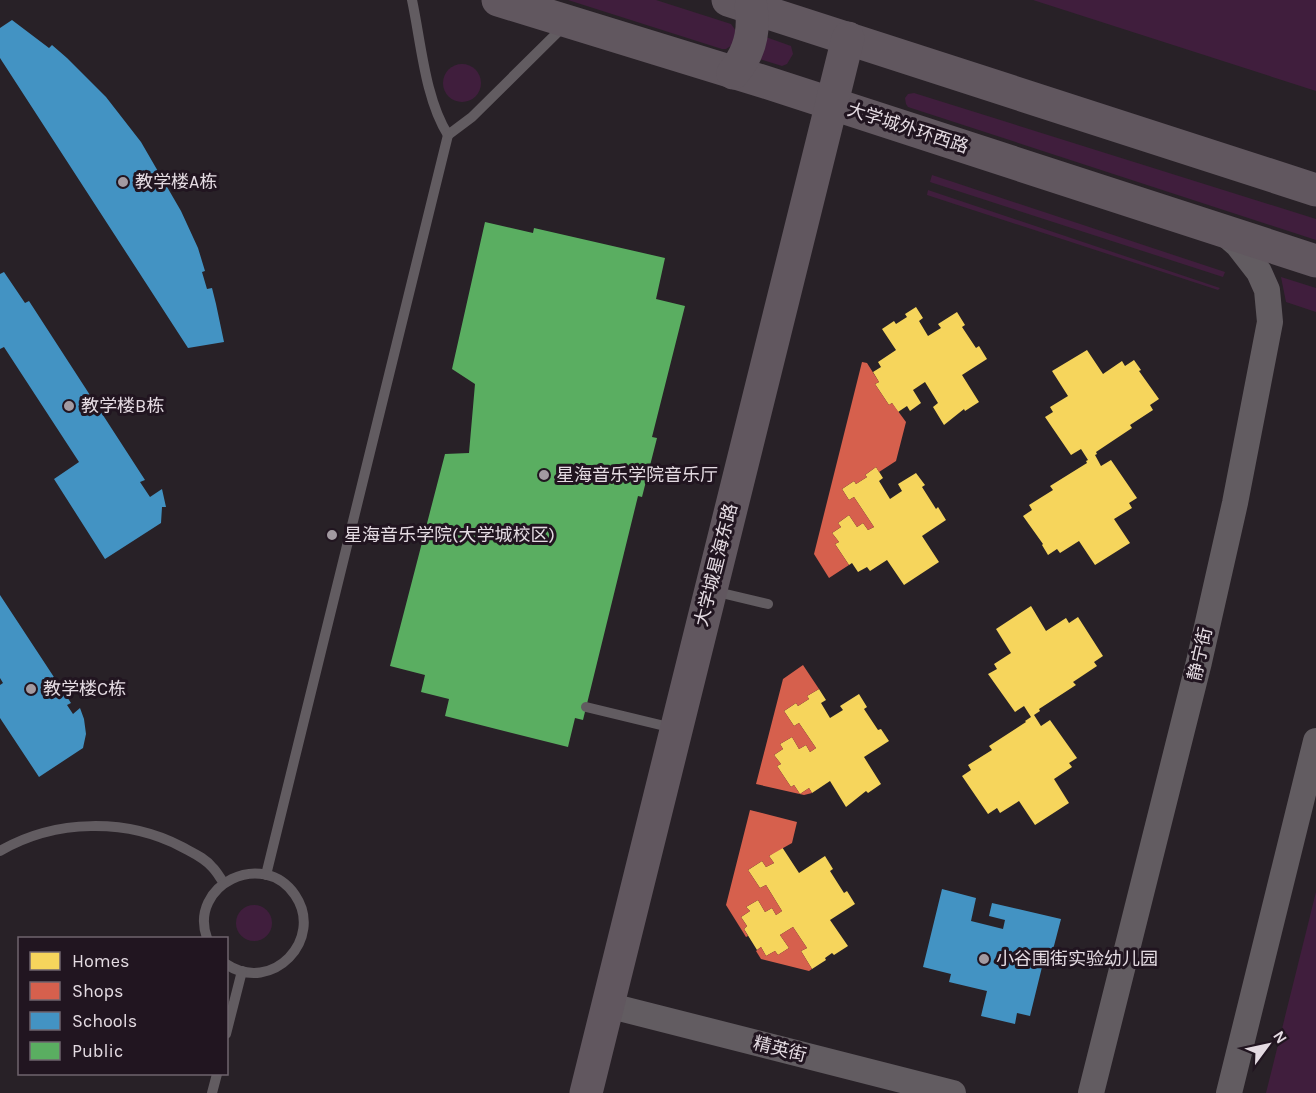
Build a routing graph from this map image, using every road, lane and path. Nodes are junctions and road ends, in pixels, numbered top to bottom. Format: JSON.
{"nodes":[{"id":1,"x":412,"y":0,"type":"edge"},
{"id":2,"x":498,"y":0,"type":"edge"},
{"id":3,"x":740,"y":3,"type":"edge"},
{"id":4,"x":568,"y":22,"type":"junction"},
{"id":5,"x":848,"y":38,"type":"junction"},
{"id":6,"x":733,"y":73,"type":"junction"},
{"id":7,"x":831,"y":104,"type":"junction"},
{"id":8,"x":448,"y":135,"type":"junction"},
{"id":9,"x":1316,"y":190,"type":"edge"},
{"id":10,"x":1218,"y":228,"type":"junction"},
{"id":11,"x":1316,"y":261,"type":"edge"},
{"id":12,"x":710,"y":590,"type":"junction"},
{"id":13,"x":768,"y":604,"type":"dead end"},
{"id":14,"x":586,"y":707,"type":"dead end"},
{"id":15,"x":676,"y":729,"type":"junction"},
{"id":16,"x":1316,"y":741,"type":"edge"},
{"id":17,"x":0,"y":851,"type":"edge"},
{"id":18,"x":266,"y":875,"type":"junction"},
{"id":19,"x":224,"y":883,"type":"junction"},
{"id":20,"x":207,"y":937,"type":"edge"},
{"id":21,"x":228,"y":965,"type":"edge"},
{"id":22,"x":242,"y":971,"type":"junction"},
{"id":23,"x":607,"y":1005,"type":"junction"},
{"id":24,"x":228,"y":1026,"type":"edge"},
{"id":25,"x":217,"y":1075,"type":"edge"},
{"id":26,"x":212,"y":1093,"type":"edge"},
{"id":27,"x":586,"y":1093,"type":"edge"},
{"id":28,"x":953,"y":1093,"type":"edge"},
{"id":29,"x":1091,"y":1093,"type":"edge"},
{"id":30,"x":1229,"y":1093,"type":"edge"}],
"edges":[{"from":1,"to":8,"type":"lane"},
{"from":2,"to":4,"type":"main road","name":"大学城外环西路"},
{"from":3,"to":5,"type":"main road"},
{"from":3,"to":6,"type":"main road"},
{"from":4,"to":6,"type":"main road","name":"大学城外环西路"},
{"from":4,"to":8,"type":"lane"},
{"from":5,"to":7,"type":"main road","name":"大学城星海东路"},
{"from":5,"to":9,"type":"main road"},
{"from":6,"to":7,"type":"main road","name":"大学城外环西路"},
{"from":7,"to":10,"type":"main road","name":"大学城外环西路"},
{"from":7,"to":12,"type":"main road","name":"大学城星海东路"},
{"from":8,"to":18,"type":"lane"},
{"from":10,"to":11,"type":"main road","name":"大学城外环西路"},
{"from":10,"to":29,"type":"street","name":"静宁街"},
{"from":12,"to":13,"type":"lane"},
{"from":12,"to":15,"type":"main road","name":"大学城星海东路"},
{"from":14,"to":15,"type":"lane"},
{"from":15,"to":23,"type":"main road","name":"大学城星海东路"},
{"from":16,"to":30,"type":"street"},
{"from":17,"to":19,"type":"lane"},
{"from":18,"to":19,"type":"lane"},
{"from":18,"to":22,"type":"lane"},
{"from":19,"to":20,"type":"lane"},
{"from":21,"to":22,"type":"lane"},
{"from":22,"to":24,"type":"lane"},
{"from":23,"to":27,"type":"main road","name":"大学城星海东路"},
{"from":23,"to":28,"type":"street","name":"精英街"},
{"from":25,"to":26,"type":"lane"}]}
